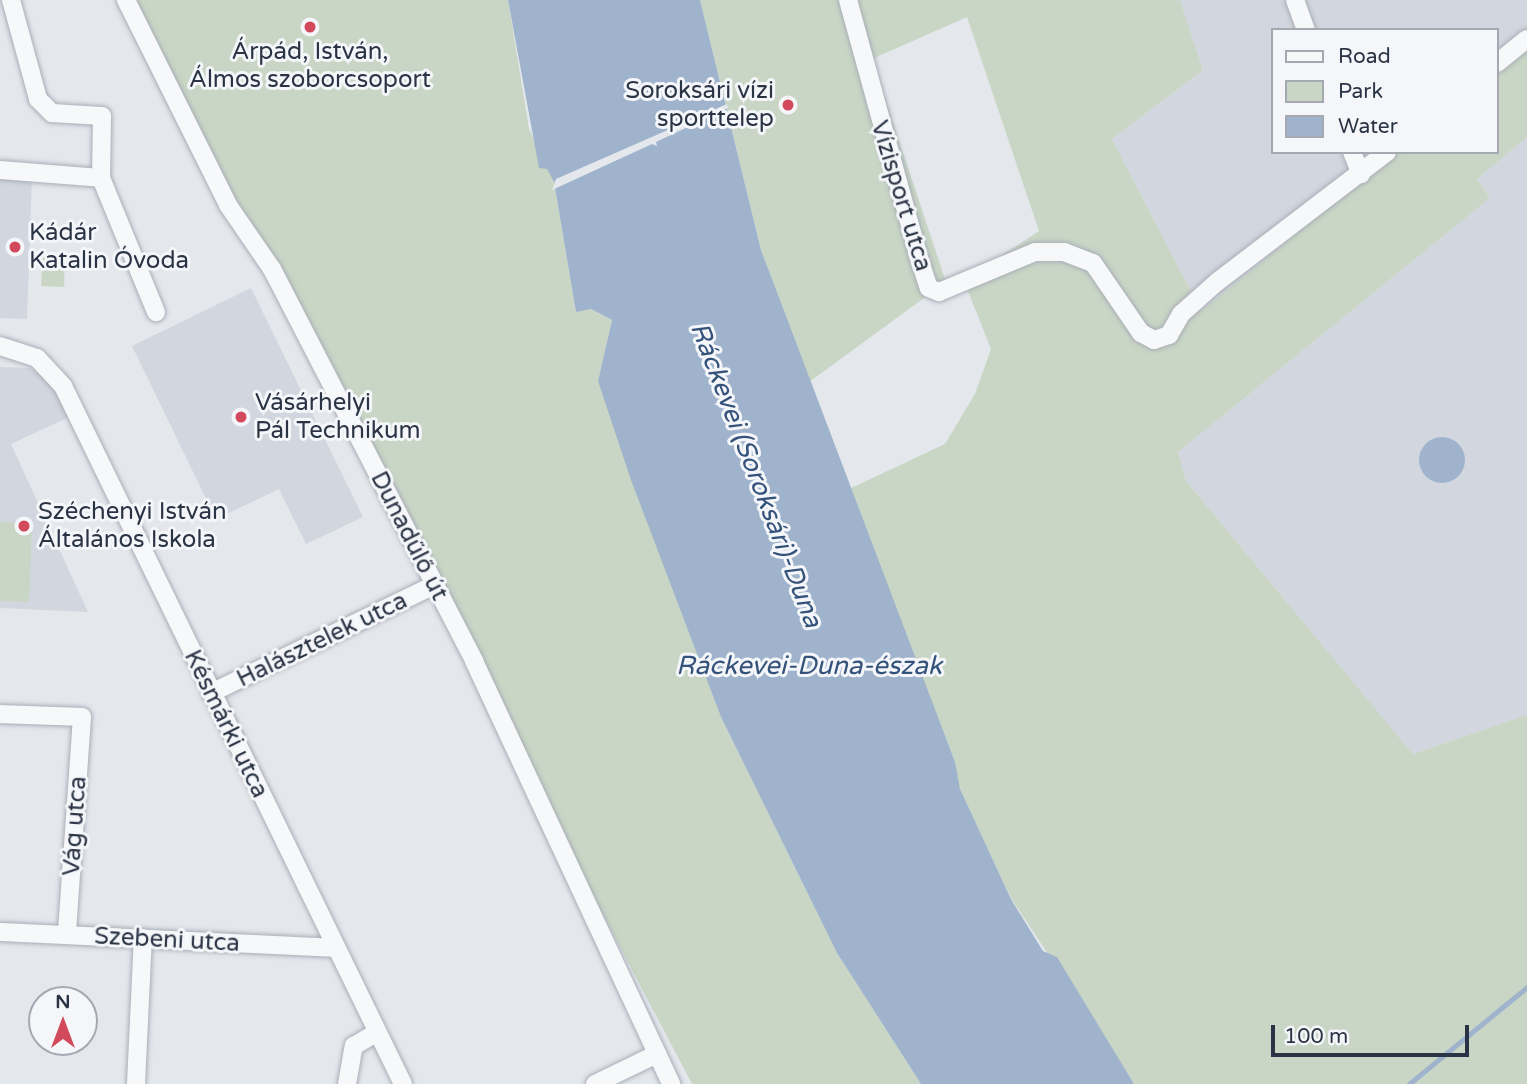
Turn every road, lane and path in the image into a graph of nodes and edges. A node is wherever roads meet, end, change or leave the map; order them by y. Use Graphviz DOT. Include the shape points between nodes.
graph roads {
  1 [pos="11,0"];
  2 [pos="126,0"];
  3 [pos="848,0"];
  4 [pos="1295,0"];
  5 [pos="1305,28"];
  6 [pos="1527,39"];
  7 [pos="1499,61"];
  8 [pos="1353,154"];
  9 [pos="1385,154"];
  10 [pos="0,170"];
  11 [pos="1360,174"];
  12 [pos="101,178"];
  13 [pos="156,312"];
  14 [pos="0,346"];
  15 [pos="432,586"];
  16 [pos="211,693"];
  17 [pos="0,713"];
  18 [pos="0,932"];
  19 [pos="67,934"];
  20 [pos="143,938"];
  21 [pos="334,948"];
  22 [pos="377,1032"];
  23 [pos="657,1054"];
  24 [pos="136,1084"];
  25 [pos="347,1084"];
  26 [pos="403,1084"];
  27 [pos="595,1084"];
  28 [pos="671,1084"];
  1 -- 12 [label="street" via="38,99 52,114 102,116"];
  2 -- 15 [label="street, Dunadűlő út" via="228,205 288,300"];
  3 -- 11 [label="street, Vízisport utca" via="859,54 929,288 948,290 1035,252 1064,252 1093,263 1141,333 1154,340 1170,335 1181,314 1246,257"];
  4 -- 5 [label="street"];
  6 -- 7 [label="street"];
  8 -- 11 [label="street"];
  9 -- 11 [label="street"];
  10 -- 12 [label="street"];
  12 -- 13 [label="street"];
  14 -- 16 [label="street, Késmárki utca" via="27,353 46,365 63,386"];
  15 -- 16 [label="street, Halásztelek utca"];
  15 -- 23 [label="street, Dunadűlő út" via="474,661"];
  16 -- 21 [label="street, Késmárki utca"];
  17 -- 19 [label="street, Vág utca" via="82,717"];
  18 -- 19 [label="street, Szebeni utca"];
  19 -- 20 [label="street, Szebeni utca"];
  20 -- 21 [label="street, Szebeni utca"];
  20 -- 24 [label="street"];
  21 -- 22 [label="street, Késmárki utca"];
  22 -- 25 [label="street" via="354,1046"];
  22 -- 26 [label="street, Késmárki utca"];
  23 -- 27 [label="street"];
  23 -- 28 [label="street, Dunadűlő út"];
}
